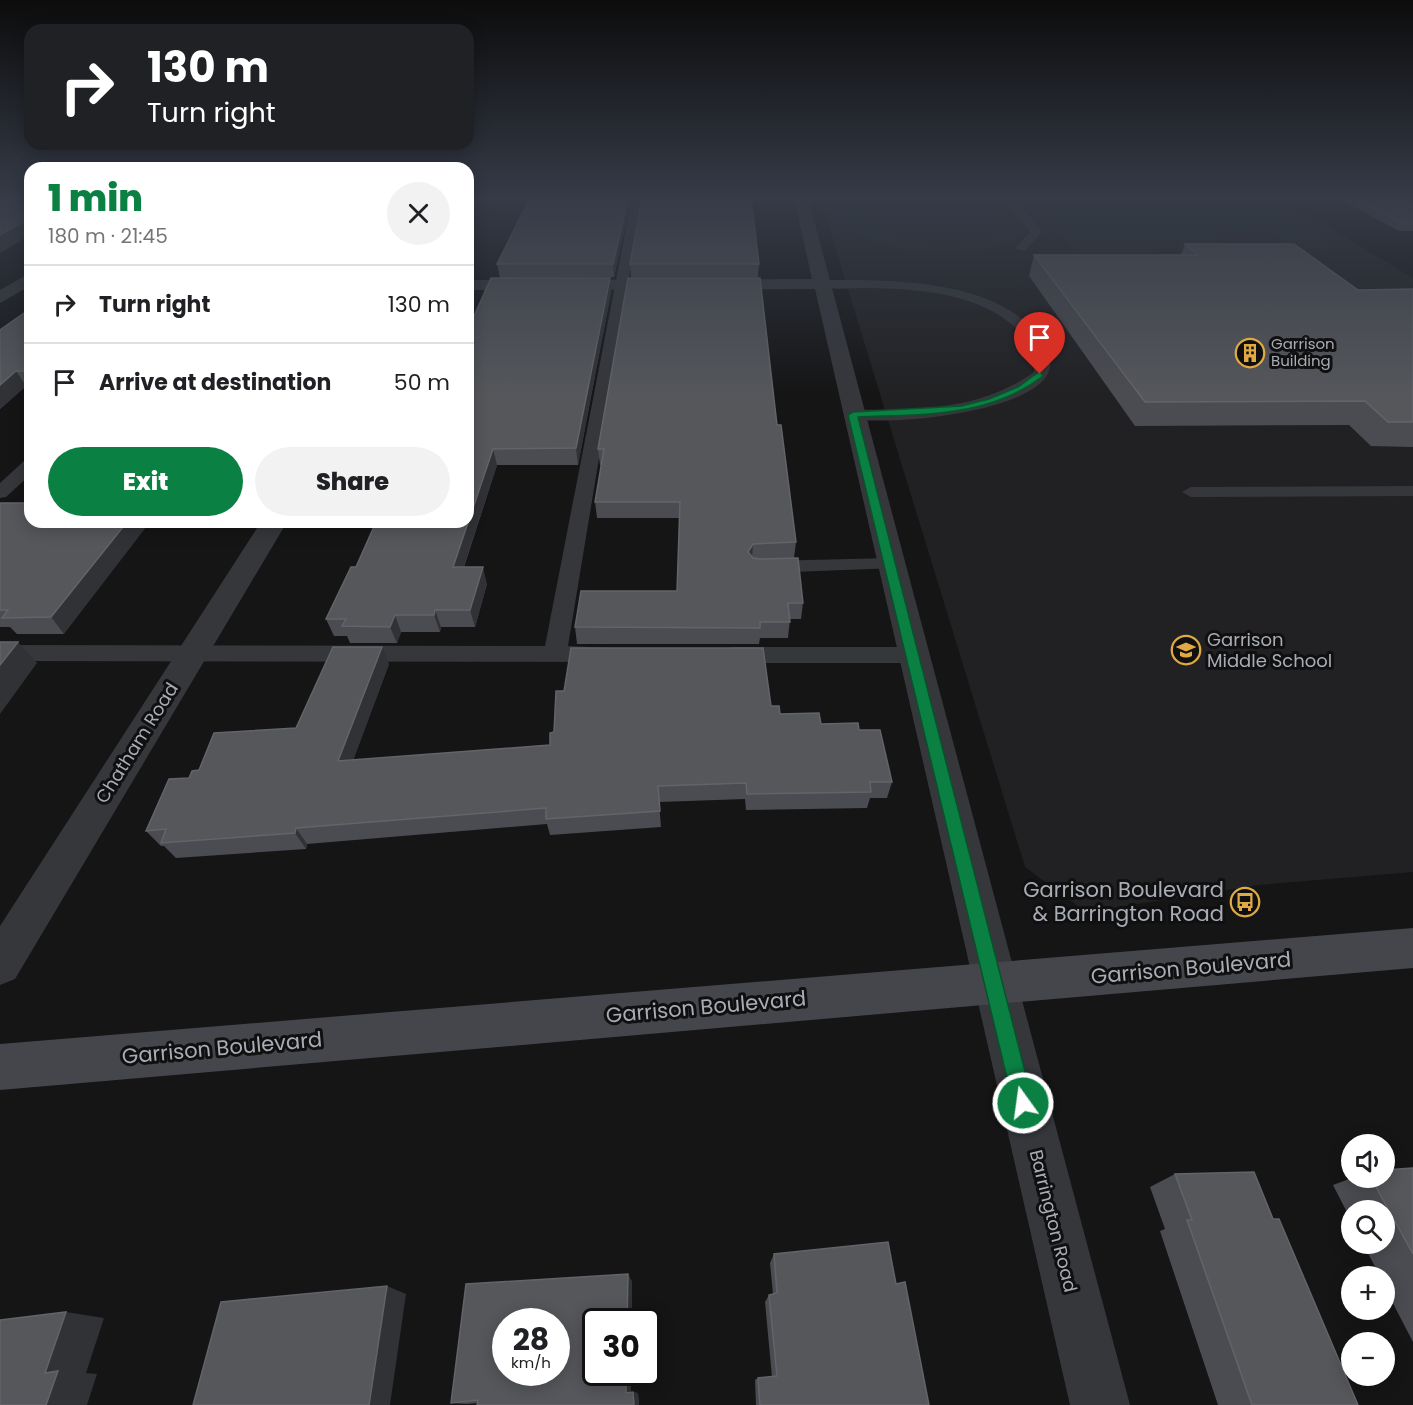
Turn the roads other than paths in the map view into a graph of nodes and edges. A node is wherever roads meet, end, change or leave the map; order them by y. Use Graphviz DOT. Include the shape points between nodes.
graph roads {
  1 [pos="625,264"];
  2 [pos="818,264"];
  3 [pos="24,282"];
  4 [pos="24,284"];
  5 [pos="823,284"];
  6 [pos="0,285"];
  7 [pos="474,285"];
  8 [pos="621,285"];
  9 [pos="0,298"];
  10 [pos="853,415"];
  11 [pos="24,471"];
  12 [pos="1413,491"];
  13 [pos="1191,492"];
  14 [pos="0,493"];
  15 [pos="270,528"];
  16 [pos="890,564"];
  17 [pos="759,567"];
  18 [pos="0,653"];
  19 [pos="192,654"];
  20 [pos="555,654"];
  21 [pos="625,654"];
  22 [pos="707,654"];
  23 [pos="912,655"];
  24 [pos="1413,948"];
  25 [pos="0,964"];
  26 [pos="994,985"];
  27 [pos="0,1067"];
  28 [pos="1100,1405"];
  1 -- 8 [label="lane"];
  2 -- 5 [label="street, Barrington Road"];
  3 -- 6 [label="street"];
  4 -- 9 [label="street"];
  5 -- 8 [label="street"];
  5 -- 10 [label="street, Barrington Road"];
  5 -- 10 [label="lane" via="910,286 974,299 1022,325 1043,357 1040,374 1021,389 992,401 961,409"];
  7 -- 8 [label="street"];
  8 -- 20 [label="lane"];
  10 -- 16 [label="street, Barrington Road"];
  11 -- 14 [label="lane"];
  12 -- 13 [label="lane"];
  15 -- 19 [label="street, Chatham Road"];
  16 -- 17 [label="lane"];
  16 -- 23 [label="street, Barrington Road"];
  18 -- 19 [label="lane"];
  19 -- 20 [label="lane"];
  19 -- 25 [label="street, Chatham Road"];
  20 -- 21 [label="lane"];
  22 -- 23 [label="lane"];
  23 -- 26 [label="street, Barrington Road"];
  24 -- 26 [label="main road, Garrison Boulevard"];
  26 -- 27 [label="main road, Garrison Boulevard"];
  26 -- 28 [label="street, Barrington Road"];
}
